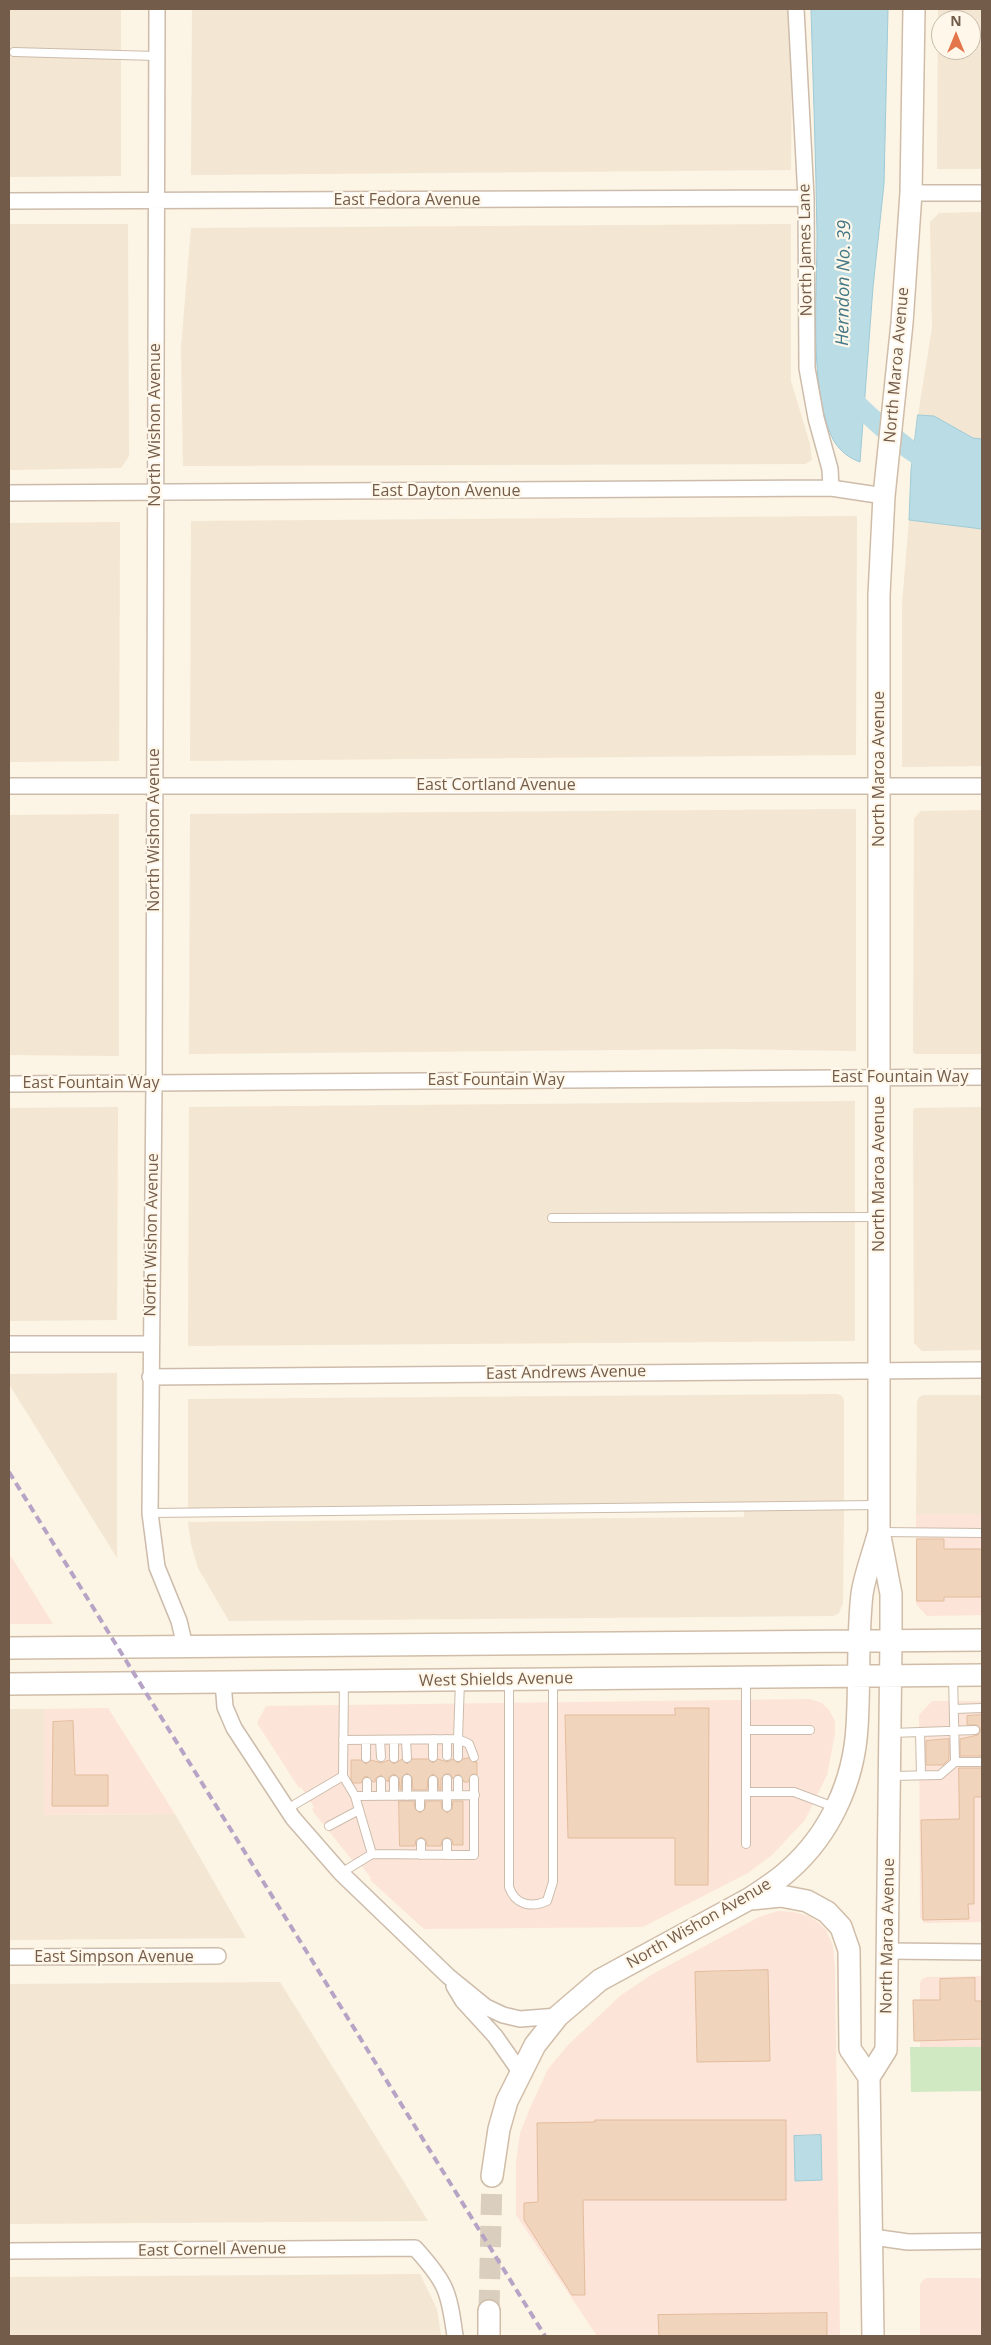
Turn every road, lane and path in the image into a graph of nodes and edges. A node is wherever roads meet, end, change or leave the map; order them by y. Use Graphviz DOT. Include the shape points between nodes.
graph roads {
  1 [pos="157,9"];
  2 [pos="796,9"];
  3 [pos="914,9"];
  4 [pos="14,52"];
  5 [pos="156,56"];
  6 [pos="982,192"];
  7 [pos="911,193"];
  8 [pos="806,198"];
  9 [pos="9,201"];
  10 [pos="157,201"];
  11 [pos="831,488"];
  12 [pos="9,493"];
  13 [pos="154,493"];
  14 [pos="884,496"];
  15 [pos="878,785"];
  16 [pos="9,786"];
  17 [pos="155,786"];
  18 [pos="982,786"];
  19 [pos="982,1076"];
  20 [pos="879,1077"];
  21 [pos="154,1083"];
  22 [pos="9,1084"];
  23 [pos="880,1217"];
  24 [pos="552,1218"];
  25 [pos="9,1344"];
  26 [pos="151,1344"];
  27 [pos="982,1370"];
  28 [pos="880,1371"];
  29 [pos="150,1377"];
  30 [pos="879,1505"];
  31 [pos="150,1513"];
  32 [pos="879,1532"];
  33 [pos="982,1533"];
  34 [pos="859,1640"];
  35 [pos="892,1640"];
  36 [pos="982,1640"];
  37 [pos="185,1646"];
  38 [pos="9,1648"];
  39 [pos="982,1675"];
  40 [pos="891,1676"];
  41 [pos="953,1676"];
  42 [pos="858,1677"];
  43 [pos="746,1678"];
  44 [pos="509,1679"];
  45 [pos="553,1679"];
  46 [pos="460,1680"];
  47 [pos="344,1681"];
  48 [pos="223,1682"];
  49 [pos="9,1684"];
  50 [pos="982,1708"];
  51 [pos="954,1709"];
  52 [pos="746,1730"];
  53 [pos="810,1730"];
  54 [pos="976,1730"];
  55 [pos="954,1731"];
  56 [pos="920,1732"];
  57 [pos="890,1733"];
  58 [pos="433,1739"];
  59 [pos="447,1739"];
  60 [pos="458,1739"];
  61 [pos="343,1740"];
  62 [pos="366,1740"];
  63 [pos="380,1740"];
  64 [pos="394,1740"];
  65 [pos="406,1740"];
  66 [pos="447,1756"];
  67 [pos="381,1757"];
  68 [pos="433,1757"];
  69 [pos="458,1757"];
  70 [pos="474,1757"];
  71 [pos="366,1758"];
  72 [pos="394,1758"];
  73 [pos="407,1758"];
  74 [pos="955,1762"];
  75 [pos="982,1762"];
  76 [pos="921,1775"];
  77 [pos="343,1776"];
  78 [pos="890,1776"];
  79 [pos="407,1779"];
  80 [pos="447,1779"];
  81 [pos="474,1779"];
  82 [pos="394,1780"];
  83 [pos="433,1780"];
  84 [pos="458,1780"];
  85 [pos="381,1781"];
  86 [pos="367,1782"];
  87 [pos="746,1792"];
  88 [pos="458,1795"];
  89 [pos="475,1795"];
  90 [pos="355,1796"];
  91 [pos="367,1796"];
  92 [pos="381,1796"];
  93 [pos="394,1796"];
  94 [pos="407,1796"];
  95 [pos="420,1796"];
  96 [pos="433,1796"];
  97 [pos="447,1796"];
  98 [pos="420,1807"];
  99 [pos="447,1807"];
  100 [pos="836,1808"];
  101 [pos="287,1809"];
  102 [pos="359,1810"];
  103 [pos="329,1826"];
  104 [pos="421,1843"];
  105 [pos="447,1844"];
  106 [pos="746,1844"];
  107 [pos="372,1854"];
  108 [pos="421,1855"];
  109 [pos="447,1855"];
  110 [pos="341,1873"];
  111 [pos="749,1899"];
  112 [pos="888,1952"];
  113 [pos="982,1952"];
  114 [pos="218,1956"];
  115 [pos="9,1957"];
  116 [pos="448,1976"];
  117 [pos="558,2016"];
  118 [pos="521,2073"];
  119 [pos="869,2076"];
  120 [pos="492,2176"];
  121 [pos="873,2237"];
  122 [pos="982,2241"];
  123 [pos="9,2251"];
  124 [pos="489,2311"];
  125 [pos="455,2336"];
  126 [pos="489,2336"];
  127 [pos="873,2336"];
  1 -- 5 [label="street, North Wishon Avenue"];
  2 -- 8 [label="street, North James Lane"];
  3 -- 7 [label="main road, North Maroa Avenue"];
  4 -- 5 [label="lane"];
  5 -- 10 [label="street, North Wishon Avenue"];
  6 -- 7 [label="street"];
  7 -- 14 [label="main road, North Maroa Avenue"];
  8 -- 10 [label="street, East Fedora Avenue"];
  8 -- 11 [label="street, North James Lane" via="807,368 830,469"];
  9 -- 10 [label="street, East Fedora Avenue"];
  10 -- 13 [label="street, North Wishon Avenue"];
  11 -- 13 [label="street, East Dayton Avenue"];
  11 -- 14 [label="street, East Dayton Avenue"];
  12 -- 13 [label="street, East Dayton Avenue"];
  13 -- 17 [label="street, North Wishon Avenue"];
  14 -- 15 [label="main road, North Maroa Avenue" via="879,595"];
  15 -- 17 [label="street, East Cortland Avenue"];
  15 -- 18 [label="street, East Cortland Avenue"];
  15 -- 20 [label="main road, North Maroa Avenue"];
  16 -- 17 [label="street, East Cortland Avenue"];
  17 -- 21 [label="street, North Wishon Avenue"];
  19 -- 20 [label="street, East Fountain Way"];
  20 -- 21 [label="street, East Fountain Way"];
  20 -- 23 [label="main road, North Maroa Avenue"];
  21 -- 22 [label="street, East Fountain Way"];
  21 -- 26 [label="street, North Wishon Avenue"];
  23 -- 24 [label="lane"];
  23 -- 28 [label="main road, North Maroa Avenue"];
  25 -- 26 [label="street"];
  26 -- 29 [label="street, North Wishon Avenue"];
  27 -- 28 [label="street, East Andrews Avenue"];
  28 -- 29 [label="street, East Andrews Avenue"];
  28 -- 30 [label="main road, North Maroa Avenue"];
  29 -- 31 [label="street, North Wishon Avenue"];
  30 -- 31 [label="lane"];
  30 -- 32 [label="main road, North Maroa Avenue"];
  31 -- 37 [label="street, North Wishon Avenue" via="157,1567 179,1621"];
  32 -- 33 [label="lane"];
  32 -- 34 [label="main road, North Maroa Avenue" via="862,1593"];
  32 -- 35 [label="main road, North Maroa Avenue" via="891,1594"];
  34 -- 35 [label="main road"];
  34 -- 37 [label="main road"];
  34 -- 42 [label="main road, North Maroa Avenue"];
  35 -- 36 [label="main road"];
  35 -- 40 [label="main road, North Maroa Avenue"];
  37 -- 38 [label="main road"];
  39 -- 41 [label="main road, West Shields Avenue"];
  40 -- 41 [label="main road, West Shields Avenue"];
  40 -- 42 [label="main road, West Shields Avenue"];
  40 -- 57 [label="main road, North Maroa Avenue"];
  41 -- 51 [label="lane"];
  42 -- 43 [label="main road, West Shields Avenue"];
  42 -- 100 [label="main road, North Wishon Avenue" via="855,1748"];
  43 -- 45 [label="main road, West Shields Avenue"];
  43 -- 52 [label="lane"];
  44 -- 45 [label="main road, West Shields Avenue"];
  44 -- 45 [label="lane" via="509,1887 511,1895 528,1905 547,1901 553,1882"];
  44 -- 46 [label="main road, West Shields Avenue"];
  46 -- 47 [label="main road, West Shields Avenue"];
  46 -- 60 [label="lane"];
  47 -- 48 [label="main road, West Shields Avenue"];
  47 -- 61 [label="lane"];
  48 -- 49 [label="main road, West Shields Avenue"];
  48 -- 101 [label="street" via="225,1708 234,1728"];
  50 -- 51 [label="lane"];
  51 -- 55 [label="lane"];
  52 -- 53 [label="lane"];
  52 -- 87 [label="lane"];
  54 -- 55 [label="lane"];
  55 -- 56 [label="lane"];
  55 -- 74 [label="lane"];
  56 -- 57 [label="lane"];
  56 -- 76 [label="lane"];
  57 -- 78 [label="main road, North Maroa Avenue"];
  58 -- 59 [label="lane"];
  58 -- 65 [label="lane"];
  58 -- 68 [label="lane"];
  59 -- 60 [label="lane"];
  59 -- 66 [label="lane"];
  60 -- 69 [label="lane"];
  60 -- 70 [label="lane" via="469,1744"];
  61 -- 62 [label="lane"];
  61 -- 77 [label="lane"];
  62 -- 63 [label="lane"];
  62 -- 71 [label="lane"];
  63 -- 64 [label="lane"];
  63 -- 67 [label="lane"];
  64 -- 65 [label="lane"];
  64 -- 72 [label="lane"];
  65 -- 73 [label="lane"];
  74 -- 75 [label="lane"];
  74 -- 76 [label="lane" via="940,1775"];
  76 -- 78 [label="lane"];
  77 -- 90 [label="lane"];
  77 -- 101 [label="lane"];
  78 -- 112 [label="main road, North Maroa Avenue"];
  79 -- 94 [label="lane"];
  80 -- 97 [label="lane"];
  81 -- 89 [label="lane"];
  82 -- 93 [label="lane"];
  83 -- 96 [label="lane"];
  84 -- 88 [label="lane"];
  85 -- 92 [label="lane"];
  86 -- 91 [label="lane"];
  87 -- 100 [label="lane" via="794,1792"];
  87 -- 106 [label="lane"];
  88 -- 89 [label="lane"];
  88 -- 97 [label="lane"];
  89 -- 109 [label="lane" via="474,1855"];
  90 -- 91 [label="lane"];
  90 -- 102 [label="lane"];
  91 -- 92 [label="lane"];
  92 -- 93 [label="lane"];
  93 -- 94 [label="lane"];
  94 -- 95 [label="lane"];
  95 -- 96 [label="lane"];
  95 -- 98 [label="lane"];
  96 -- 97 [label="lane"];
  97 -- 99 [label="lane"];
  100 -- 111 [label="main road, North Wishon Avenue" via="806,1853 789,1871"];
  101 -- 110 [label="street"];
  102 -- 103 [label="lane"];
  102 -- 107 [label="lane"];
  104 -- 108 [label="lane"];
  105 -- 109 [label="lane"];
  107 -- 108 [label="lane"];
  107 -- 110 [label="lane"];
  108 -- 109 [label="lane"];
  110 -- 116 [label="street"];
  111 -- 117 [label="main road, North Wishon Avenue" via="600,1980"];
  111 -- 119 [label="main road" via="781,1896 807,1900 827,1912 841,1927 849,1950 850,2049"];
  112 -- 113 [label="street"];
  112 -- 119 [label="main road, North Maroa Avenue" via="886,2050"];
  114 -- 115 [label="street, East Simpson Avenue"];
  116 -- 117 [label="street" via="486,2007 502,2015 520,2020"];
  116 -- 118 [label="street" via="463,2001 495,2036"];
  117 -- 118 [label="main road, North Wishon Avenue" via="535,2045"];
  118 -- 120 [label="main road, North Wishon Avenue" via="507,2101 499,2129"];
  119 -- 121 [label="main road"];
  121 -- 122 [label="street" via="908,2242"];
  121 -- 127 [label="main road"];
  123 -- 125 [label="street, East Cornell Avenue" via="415,2248 437,2272 450,2298"];
  124 -- 126 [label="main road"];
}
